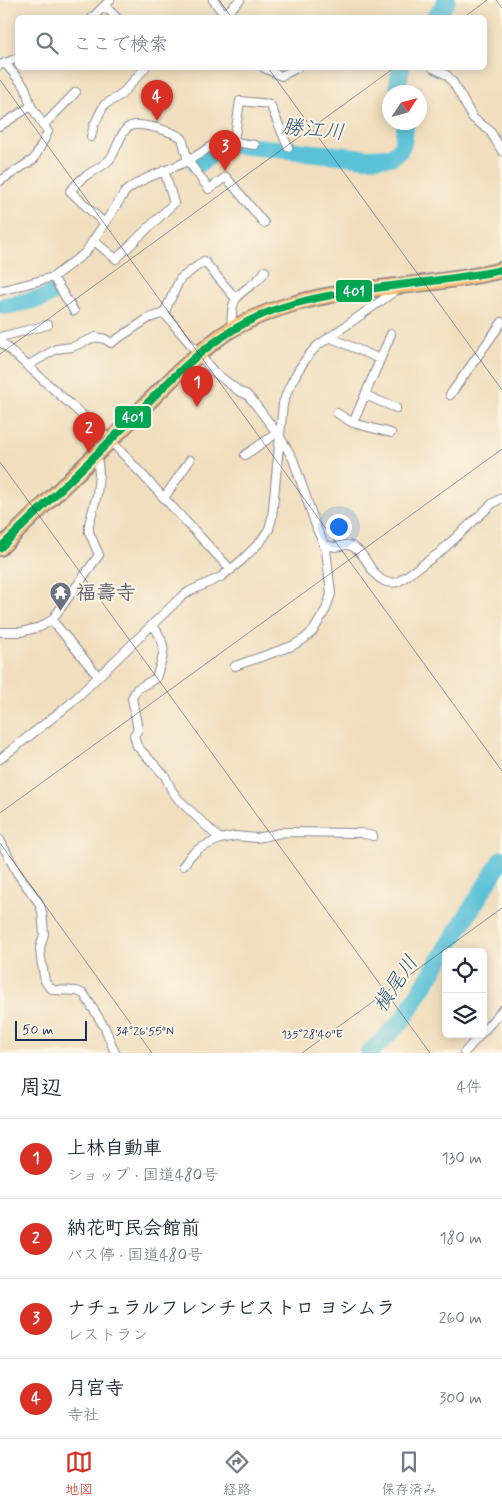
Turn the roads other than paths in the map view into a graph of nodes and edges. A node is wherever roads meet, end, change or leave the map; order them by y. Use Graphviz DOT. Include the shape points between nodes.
graph roads {
  1 [pos="212,0"];
  2 [pos="240,0"];
  3 [pos="108,3"];
  4 [pos="95,15"];
  5 [pos="114,15"];
  6 [pos="225,15"];
  7 [pos="227,15"];
  8 [pos="15,59"];
  9 [pos="3,64"];
  10 [pos="143,70"];
  11 [pos="268,70"];
  12 [pos="293,70"];
  13 [pos="437,70"];
  14 [pos="76,92"];
  15 [pos="30,106"];
  16 [pos="0,126"];
  17 [pos="44,126"];
  18 [pos="91,137"];
  19 [pos="234,142"];
  20 [pos="255,145"];
  21 [pos="288,147"];
  22 [pos="502,151"];
  23 [pos="188,161"];
  24 [pos="164,170"];
  25 [pos="0,181"];
  26 [pos="104,223"];
  27 [pos="264,223"];
  28 [pos="94,240"];
  29 [pos="502,270"];
  30 [pos="265,271"];
  31 [pos="53,277"];
  32 [pos="401,286"];
  33 [pos="0,291"];
  34 [pos="236,300"];
  35 [pos="74,311"];
  36 [pos="164,313"];
  37 [pos="502,322"];
  38 [pos="48,325"];
  39 [pos="231,330"];
  40 [pos="391,334"];
  41 [pos="0,337"];
  42 [pos="329,337"];
  43 [pos="0,341"];
  44 [pos="198,356"];
  45 [pos="380,359"];
  46 [pos="27,366"];
  47 [pos="450,395"];
  48 [pos="365,396"];
  49 [pos="396,408"];
  50 [pos="336,414"];
  51 [pos="353,423"];
  52 [pos="391,433"];
  53 [pos="278,435"];
  54 [pos="110,440"];
  55 [pos="96,453"];
  56 [pos="246,455"];
  57 [pos="190,460"];
  58 [pos="164,498"];
  59 [pos="502,498"];
  60 [pos="323,544"];
  61 [pos="0,548"];
  62 [pos="231,570"];
  63 [pos="52,620"];
  64 [pos="153,625"];
  65 [pos="0,632"];
  66 [pos="235,666"];
  67 [pos="98,676"];
  68 [pos="0,759"];
  69 [pos="373,836"];
  70 [pos="220,839"];
  71 [pos="0,840"];
  72 [pos="183,866"];
  73 [pos="502,1010"];
  74 [pos="487,1027"];
  75 [pos="478,1038"];
  76 [pos="115,1053"];
  77 [pos="464,1053"];
  1 -- 6 [label="street"];
  2 -- 7 [label="street"];
  3 -- 4 [label="street"];
  3 -- 5 [label="street"];
  8 -- 9 [label="street"];
  9 -- 15 [label="street" via="25,87"];
  10 -- 18 [label="street" via="120,95 104,105"];
  11 -- 12 [label="street" via="281,76"];
  13 -- 22 [label="street" via="454,84 470,113 490,131"];
  14 -- 17 [label="street"];
  15 -- 16 [label="street"];
  15 -- 17 [label="street"];
  17 -- 25 [label="street" via="48,132 34,159"];
  19 -- 20 [label="street"];
  19 -- 21 [label="street" via="240,101 270,104"];
  19 -- 23 [label="street" via="220,140"];
  23 -- 24 [label="street"];
  23 -- 26 [label="street" via="182,138 176,134 140,124 127,128 110,159 83,177 70,191"];
  23 -- 27 [label="street" via="209,189 226,177"];
  24 -- 26 [label="street" via="129,188"];
  24 -- 28 [label="street" via="174,203 116,259"];
  26 -- 28 [label="street"];
  28 -- 31 [label="street" via="85,253"];
  29 -- 32 [label="highway" via="456,280"];
  30 -- 34 [label="street" via="261,279"];
  31 -- 33 [label="street"];
  31 -- 35 [label="street"];
  32 -- 39 [label="highway" via="324,295 276,310"];
  32 -- 42 [label="street"];
  34 -- 36 [label="street" via="204,261 180,279"];
  34 -- 39 [label="street"];
  36 -- 44 [label="street"];
  36 -- 46 [label="street" via="149,318 111,343 96,337 72,347 56,349"];
  37 -- 47 [label="street"];
  38 -- 41 [label="street"];
  39 -- 44 [label="highway"];
  40 -- 45 [label="street"];
  42 -- 45 [label="street"];
  42 -- 53 [label="street" via="308,355 286,395"];
  43 -- 46 [label="street"];
  44 -- 53 [label="street" via="214,372 246,394"];
  44 -- 54 [label="highway"];
  45 -- 48 [label="street"];
  46 -- 54 [label="street"];
  48 -- 49 [label="street"];
  48 -- 51 [label="street"];
  50 -- 51 [label="street"];
  51 -- 52 [label="street"];
  53 -- 56 [label="street"];
  53 -- 60 [label="street" via="292,459"];
  53 -- 62 [label="street" via="272,518 268,530"];
  54 -- 55 [label="highway"];
  54 -- 58 [label="street"];
  55 -- 61 [label="highway"];
  55 -- 63 [label="street" via="99,474 89,532 99,555"];
  57 -- 58 [label="street"];
  58 -- 62 [label="street"];
  59 -- 60 [label="street" via="492,503 439,553 391,584 383,581 351,546"];
  60 -- 66 [label="street" via="331,594 313,631 292,646"];
  62 -- 64 [label="street" via="181,597"];
  63 -- 65 [label="street" via="22,632"];
  63 -- 67 [label="street"];
  64 -- 67 [label="street"];
  64 -- 70 [label="street" via="163,640 164,653 156,678 136,689 132,698 138,730 134,735 137,746 165,776 179,800"];
  67 -- 68 [label="street" via="70,704"];
  69 -- 70 [label="street" via="285,832 257,838 235,836"];
  70 -- 72 [label="street" via="200,848"];
  71 -- 76 [label="street" via="42,912 41,959 49,987 84,994 105,1028"];
  73 -- 74 [label="street"];
  75 -- 77 [label="street"];
}
